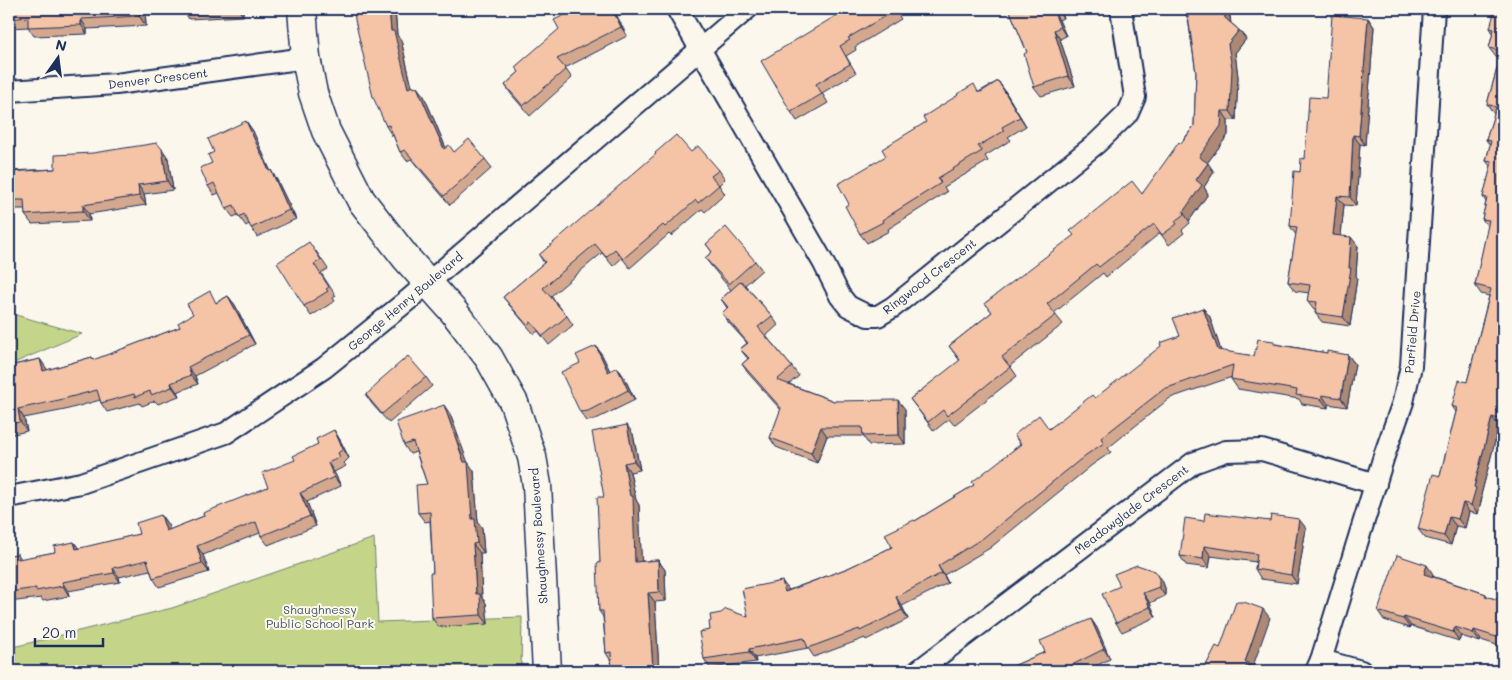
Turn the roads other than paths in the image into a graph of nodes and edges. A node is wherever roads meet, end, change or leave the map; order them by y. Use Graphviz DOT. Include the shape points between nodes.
graph roads {
  1 [pos="302,9"];
  2 [pos="676,9"];
  3 [pos="747,9"];
  4 [pos="1121,9"];
  5 [pos="1434,9"];
  6 [pos="700,49"];
  7 [pos="306,58"];
  8 [pos="9,91"];
  9 [pos="427,283"];
  10 [pos="1376,484"];
  11 [pos="9,497"];
  12 [pos="1318,666"];
  13 [pos="547,671"];
  14 [pos="918,671"];
  15 [pos="1361,671"];
  1 -- 7 [label="street, Shaughnessy Boulevard"];
  2 -- 6 [label="street, Ringwood Crescent"];
  3 -- 6 [label="street, George Henry Boulevard"];
  4 -- 6 [label="street, Ringwood Crescent" via="1134,97 1128,113 1097,143 893,308 878,316 860,313 840,296"];
  5 -- 10 [label="street, Parfield Drive" via="1411,366 1403,402"];
  6 -- 9 [label="street, George Henry Boulevard"];
  7 -- 8 [label="street, Denver Crescent" via="116,84"];
  7 -- 9 [label="street, Shaughnessy Boulevard" via="326,131 361,200"];
  9 -- 11 [label="street, George Henry Boulevard" via="324,368 226,433 81,483"];
  9 -- 13 [label="street, Shaughnessy Boulevard" via="489,358 514,403 524,430 537,486"];
  10 -- 12 [label="street, Parfield Drive"];
  10 -- 14 [label="street, Meadowglade Crescent" via="1262,450 1226,451 1193,463"];
  12 -- 15 [label="street"];
}
